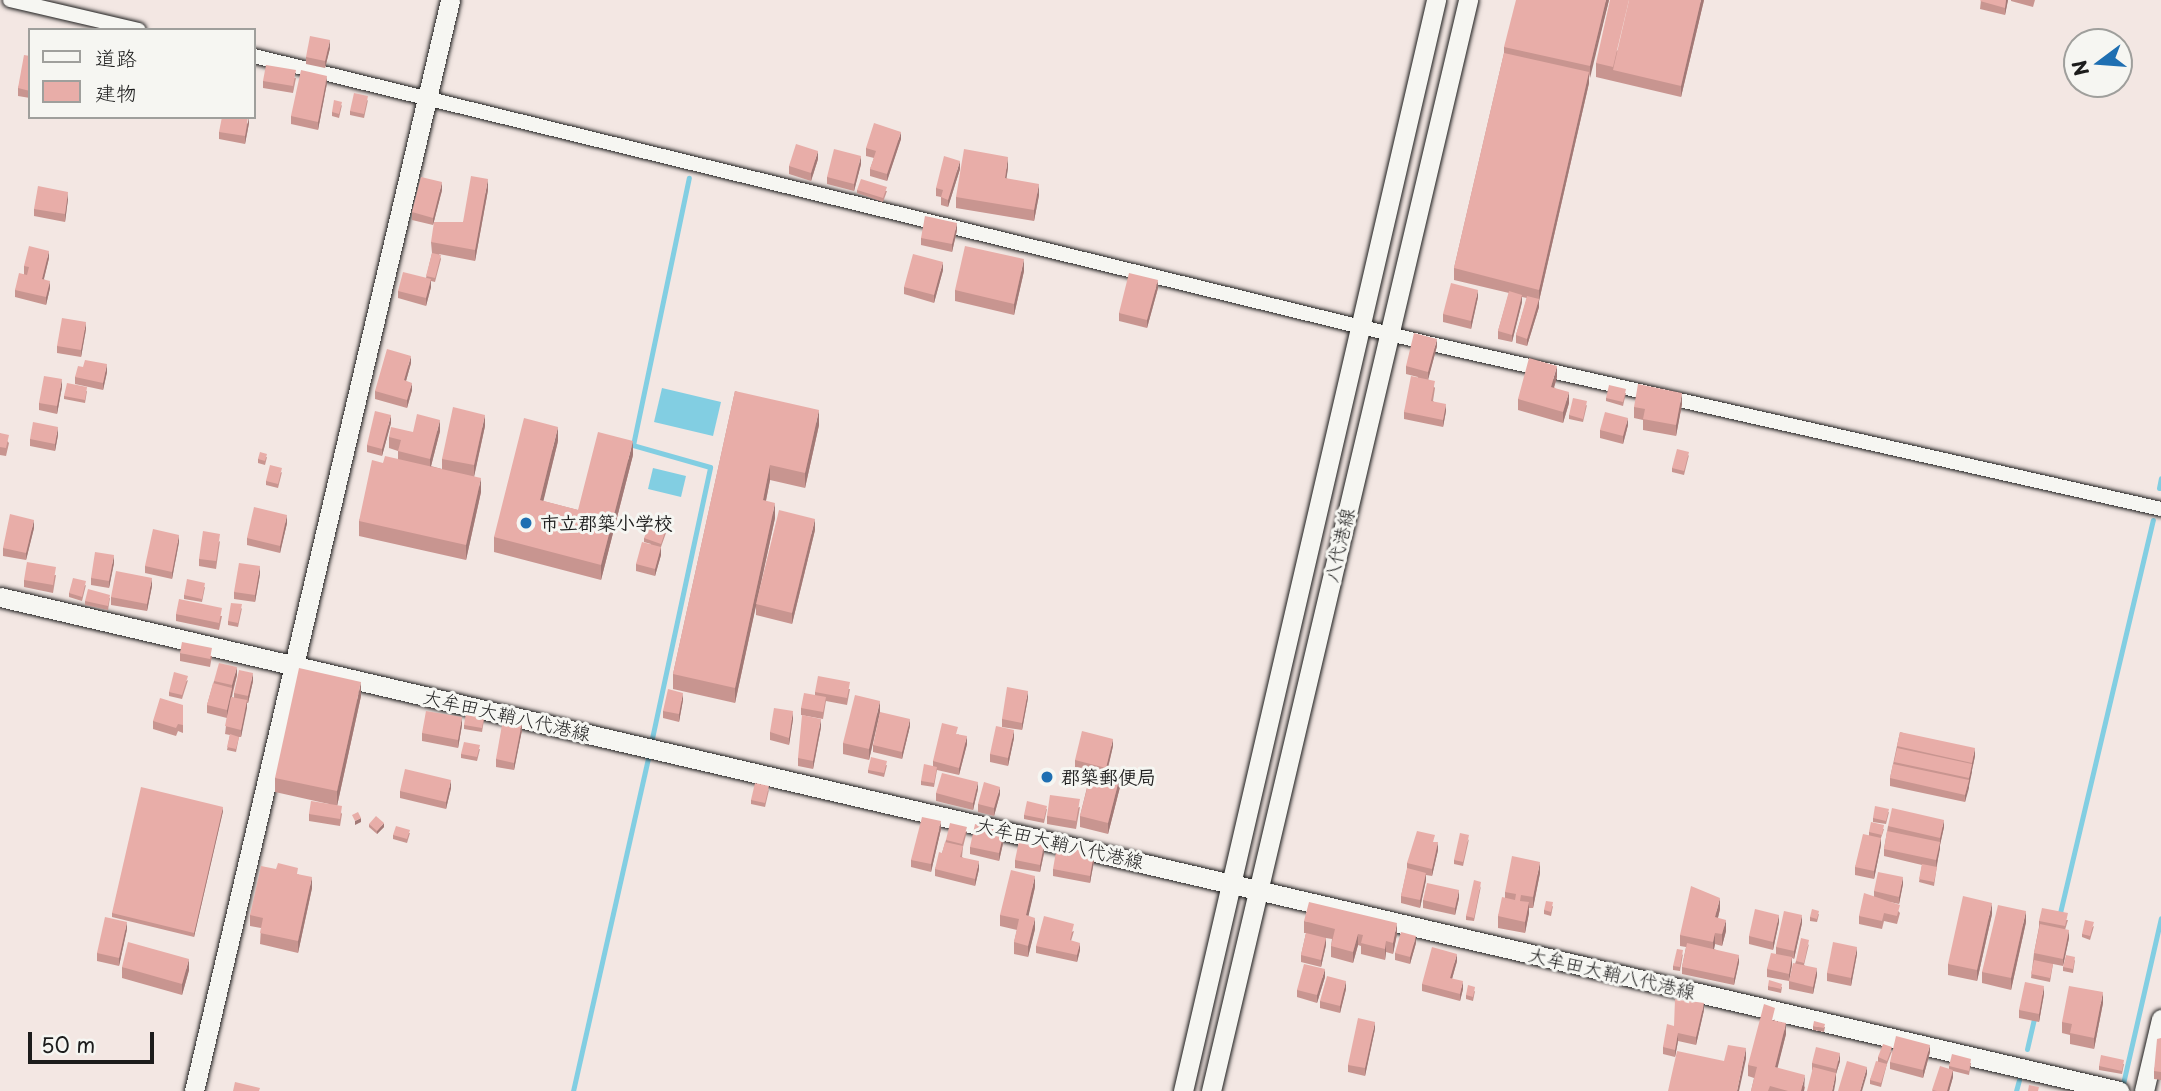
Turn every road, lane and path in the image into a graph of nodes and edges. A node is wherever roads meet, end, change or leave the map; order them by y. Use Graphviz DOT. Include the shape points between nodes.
graph roads {
  1 [pos="10,0"];
  2 [pos="450,0"];
  3 [pos="1436,0"];
  4 [pos="1468,0"];
  5 [pos="130,28"];
  6 [pos="256,56"];
  7 [pos="427,97"];
  8 [pos="1360,326"];
  9 [pos="1389,332"];
  10 [pos="2161,509"];
  11 [pos="0,597"];
  12 [pos="294,666"];
  13 [pos="1232,882"];
  14 [pos="1258,890"];
  15 [pos="2161,1019"];
  16 [pos="2115,1090"];
  17 [pos="194,1091"];
  18 [pos="1183,1091"];
  19 [pos="1211,1091"];
  20 [pos="2144,1091"];
  1 -- 5 [label="street"];
  2 -- 7 [label="main road"];
  3 -- 8 [label="main road, 八代港線"];
  4 -- 9 [label="main road, 八代港線"];
  6 -- 7 [label="street"];
  7 -- 8 [label="street"];
  7 -- 12 [label="main road"];
  8 -- 9 [label="street"];
  8 -- 13 [label="main road, 八代港線"];
  9 -- 10 [label="street"];
  9 -- 14 [label="main road, 八代港線"];
  11 -- 12 [label="main road, 大牟田大鞘八代港線"];
  12 -- 13 [label="main road, 大牟田大鞘八代港線"];
  12 -- 17 [label="main road"];
  13 -- 14 [label="main road, 大牟田大鞘八代港線"];
  13 -- 18 [label="main road, 八代港線"];
  14 -- 16 [label="main road, 大牟田大鞘八代港線"];
  14 -- 19 [label="main road, 八代港線"];
  15 -- 20 [label="main road"];
}
